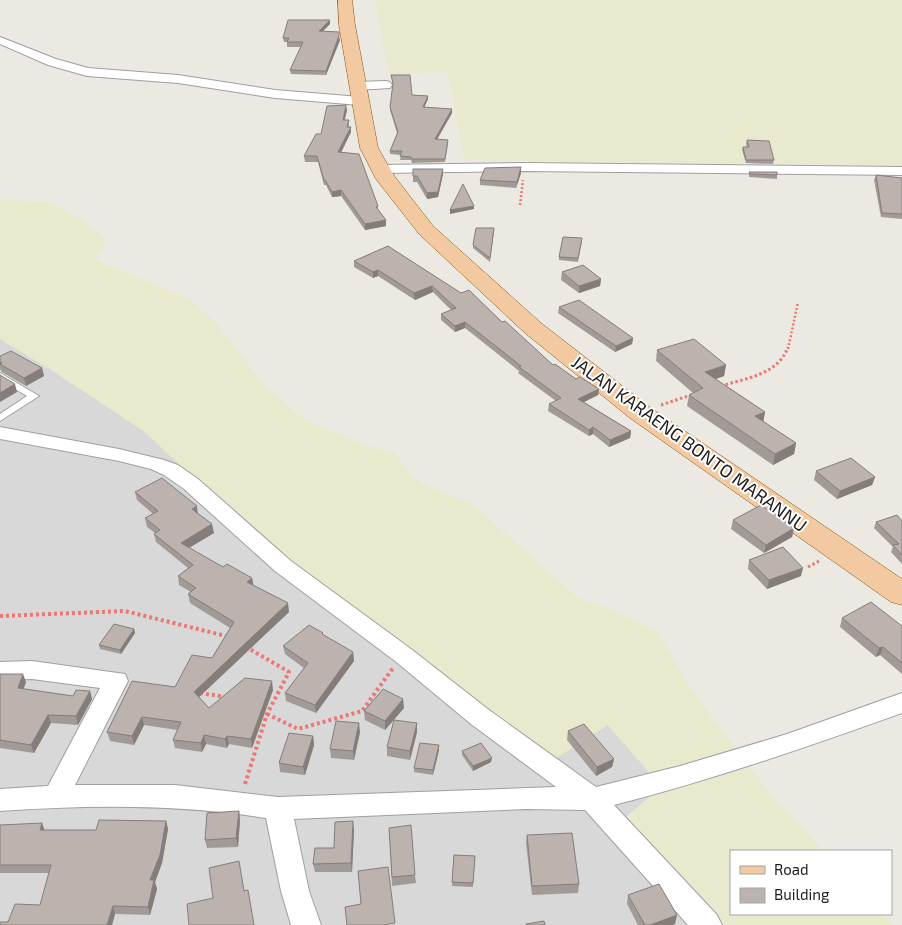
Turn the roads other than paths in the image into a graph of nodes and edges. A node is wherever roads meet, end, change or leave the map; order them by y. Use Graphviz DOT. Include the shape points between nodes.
graph roads {
  1 [pos="344,0"];
  2 [pos="0,40"];
  3 [pos="386,86"];
  4 [pos="359,93"];
  5 [pos="378,169"];
  6 [pos="902,171"];
  7 [pos="0,376"];
  8 [pos="0,406"];
  9 [pos="10,412"];
  10 [pos="0,418"];
  11 [pos="0,434"];
  12 [pos="902,594"];
  13 [pos="0,671"];
  14 [pos="902,703"];
  15 [pos="56,796"];
  16 [pos="592,799"];
  17 [pos="0,800"];
  18 [pos="278,808"];
  19 [pos="306,925"];
  20 [pos="707,925"];
  1 -- 4 [label="main road, JALAN KARAENG BONTO MARANNU"];
  2 -- 4 [label="street" via="87,72 178,79 275,94"];
  3 -- 4 [label="street"];
  4 -- 5 [label="main road, JALAN KARAENG BONTO MARANNU" via="369,148"];
  5 -- 6 [label="street" via="525,167"];
  5 -- 12 [label="main road, JALAN KARAENG BONTO MARANNU" via="416,219 538,332 639,412"];
  7 -- 9 [label="lane" via="34,396"];
  8 -- 9 [label="lane"];
  9 -- 10 [label="lane"];
  11 -- 16 [label="street" via="119,455 171,470 283,566 403,655 480,718"];
  13 -- 15 [label="street" via="32,670 116,681"];
  14 -- 16 [label="street" via="790,743 680,777"];
  15 -- 17 [label="street"];
  15 -- 18 [label="street" via="240,801"];
  16 -- 18 [label="street" via="526,798"];
  16 -- 20 [label="street"];
  18 -- 19 [label="street" via="295,891"];
}
